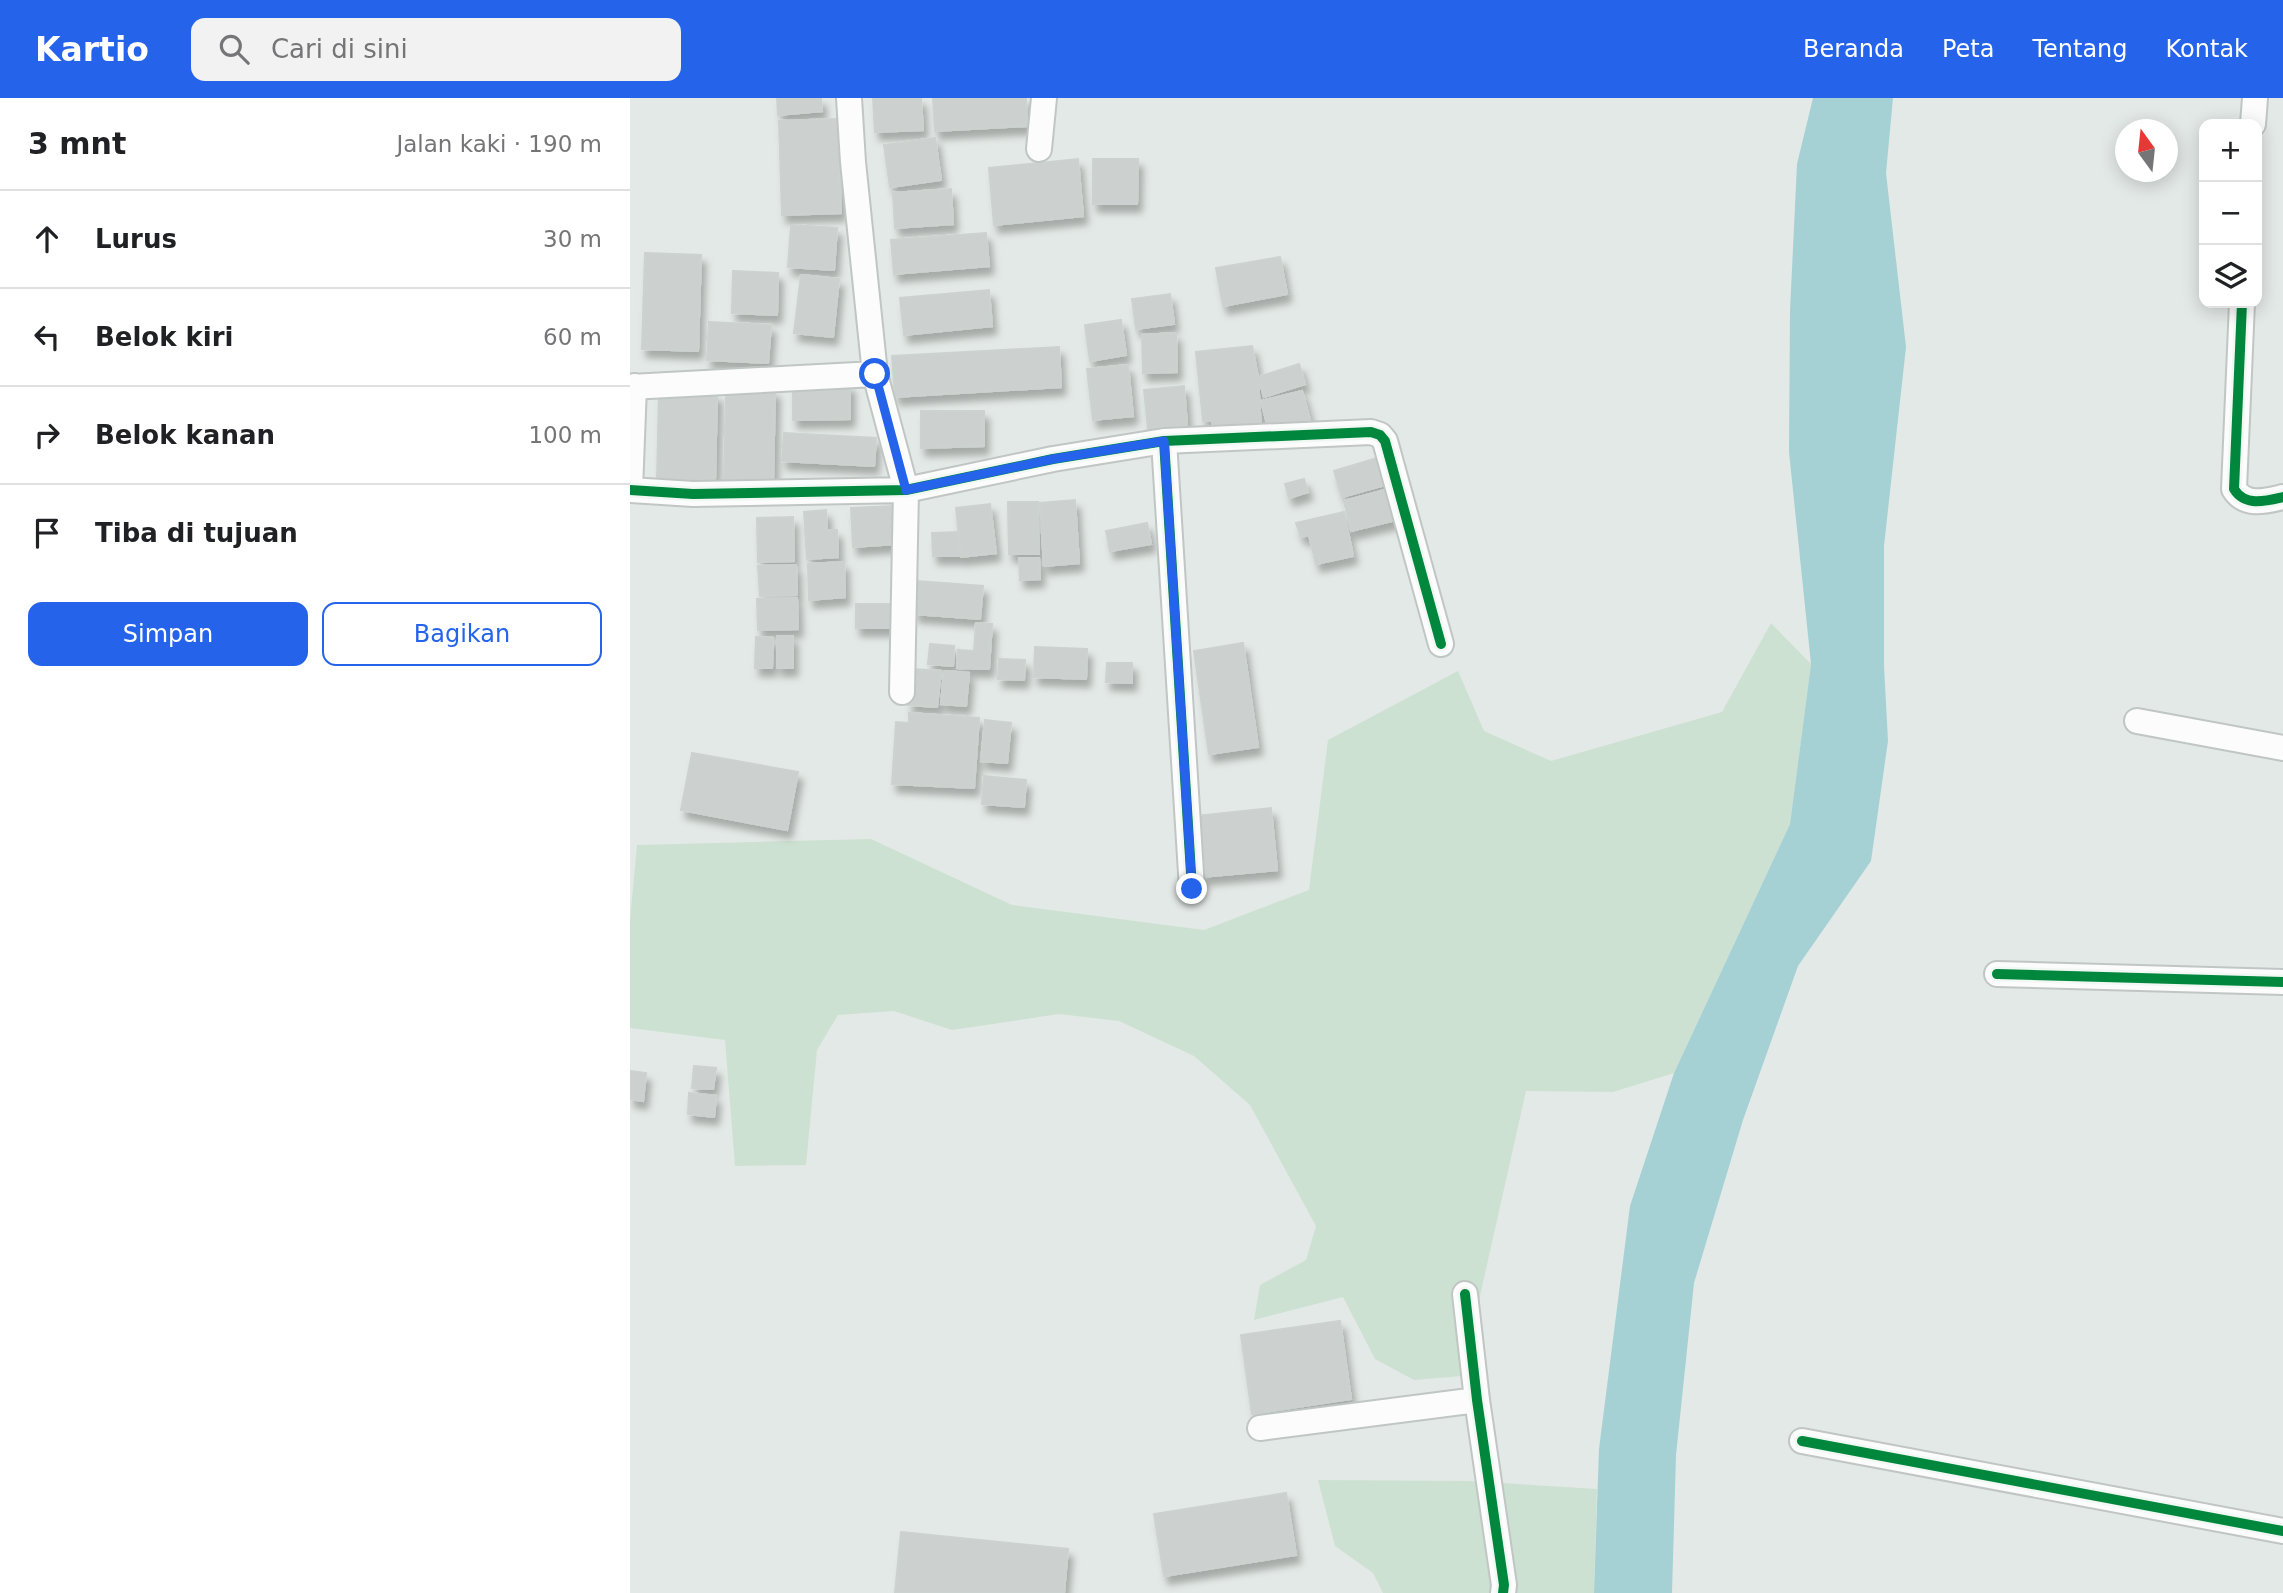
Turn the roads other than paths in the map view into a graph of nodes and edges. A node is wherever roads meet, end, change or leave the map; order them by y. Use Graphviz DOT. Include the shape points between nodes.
graph roads {
  1 [pos="849,98"];
  2 [pos="1044,98"];
  3 [pos="2255,98"];
  4 [pos="2253,119"];
  5 [pos="1039,149"];
  6 [pos="2242,308"];
  7 [pos="875,374"];
  8 [pos="632,386"];
  9 [pos="1164,441"];
  10 [pos="630,490"];
  11 [pos="906,490"];
  12 [pos="2283,497"];
  13 [pos="1441,644"];
  14 [pos="902,692"];
  15 [pos="2137,721"];
  16 [pos="2283,748"];
  17 [pos="1192,889"];
  18 [pos="1997,974"];
  19 [pos="2283,982"];
  20 [pos="1465,1294"];
  21 [pos="1476,1400"];
  22 [pos="1260,1428"];
  23 [pos="1801,1441"];
  24 [pos="2283,1531"];
  25 [pos="1503,1593"];
  1 -- 7 [label="street"];
  2 -- 5 [label="street"];
  3 -- 4 [label="street"];
  6 -- 12 [label="street" via="2234,489 2238,497 2250,501"];
  7 -- 8 [label="street"];
  7 -- 11 [label="street"];
  8 -- 10 [label="street"];
  9 -- 11 [label="street"];
  9 -- 13 [label="street" via="1380,435"];
  9 -- 17 [label="street"];
  10 -- 11 [label="street" via="693,494"];
  11 -- 14 [label="street"];
  15 -- 16 [label="street"];
  18 -- 19 [label="street"];
  20 -- 21 [label="street"];
  21 -- 22 [label="street"];
  21 -- 25 [label="street"];
  23 -- 24 [label="street"];
}
